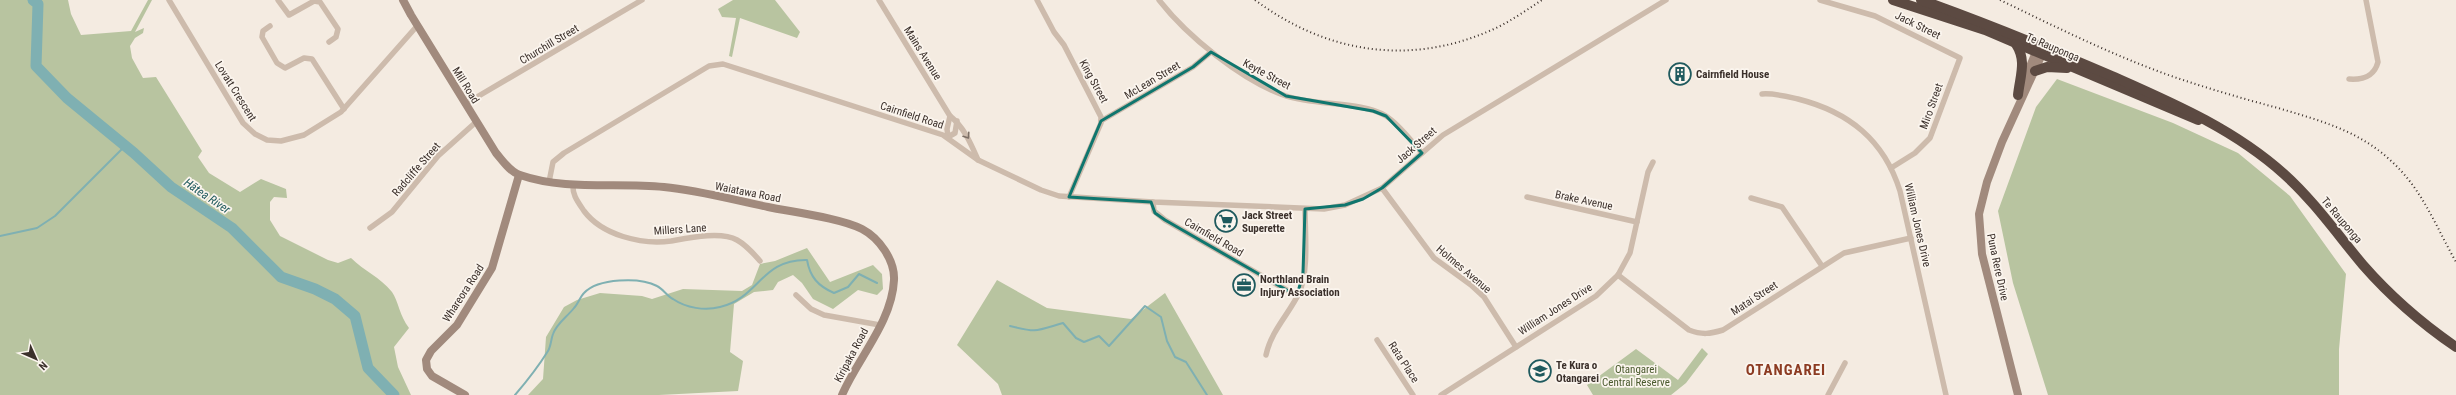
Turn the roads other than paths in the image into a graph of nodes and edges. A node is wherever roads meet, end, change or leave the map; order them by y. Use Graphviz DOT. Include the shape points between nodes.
graph roads {
  1 [pos="169,0"];
  2 [pos="278,0"];
  3 [pos="403,0"];
  4 [pos="642,0"];
  5 [pos="879,0"];
  6 [pos="1038,0"];
  7 [pos="1159,0"];
  8 [pos="1666,0"];
  9 [pos="1820,0"];
  10 [pos="1893,0"];
  11 [pos="1921,0"];
  12 [pos="2366,0"];
  13 [pos="270,26"];
  14 [pos="417,26"];
  15 [pos="329,42"];
  16 [pos="2016,44"];
  17 [pos="2041,50"];
  18 [pos="1211,52"];
  19 [pos="1960,58"];
  20 [pos="2076,70"];
  21 [pos="2035,71"];
  22 [pos="2349,79"];
  23 [pos="1762,94"];
  24 [pos="2019,98"];
  25 [pos="465,104"];
  26 [pos="344,109"];
  27 [pos="950,116"];
  28 [pos="2202,120"];
  29 [pos="957,121"];
  30 [pos="1101,121"];
  31 [pos="476,122"];
  32 [pos="948,138"];
  33 [pos="1422,153"];
  34 [pos="978,160"];
  35 [pos="1653,162"];
  36 [pos="1891,168"];
  37 [pos="519,175"];
  38 [pos="549,182"];
  39 [pos="572,184"];
  40 [pos="1382,188"];
  41 [pos="1527,197"];
  42 [pos="1069,198"];
  43 [pos="1751,198"];
  44 [pos="1153,202"];
  45 [pos="1305,209"];
  46 [pos="1637,222"];
  47 [pos="370,228"];
  48 [pos="1911,238"];
  49 [pos="760,261"];
  50 [pos="1822,266"];
  51 [pos="1618,275"];
  52 [pos="796,295"];
  53 [pos="1297,296"];
  54 [pos="880,325"];
  55 [pos="1377,340"];
  56 [pos="1516,347"];
  57 [pos="2456,347"];
  58 [pos="1266,355"];
  59 [pos="1845,363"];
  60 [pos="465,395"];
  61 [pos="842,395"];
  62 [pos="1413,395"];
  63 [pos="1441,395"];
  64 [pos="1828,395"];
  65 [pos="1946,395"];
  66 [pos="2018,395"];
  1 -- 26 [label="street, Lovatt Crescent" via="243,123 255,134 271,141 292,139 333,118"];
  2 -- 15 [label="street" via="290,15 314,1 322,5 338,29 337,35"];
  3 -- 14 [label="main road, Mill Road"];
  4 -- 25 [label="street, Churchill Street"];
  5 -- 27 [label="street, Mains Avenue"];
  6 -- 30 [label="street, King Street" via="1098,108"];
  7 -- 18 [label="street, Keyte Street" via="1187,32"];
  8 -- 33 [label="street, Jack Street" via="1480,111 1443,135"];
  9 -- 19 [label="street, Jack Street" via="1875,16"];
  10 -- 16 [label="highway, Te Rauponga" via="1947,17"];
  11 -- 17 [label="highway, Te Rauponga" via="1990,24"];
  12 -- 22 [label="street" via="2378,62 2374,71 2366,78"];
  13 -- 26 [label="street" via="263,31 262,37 277,63 285,68 304,58 312,59"];
  14 -- 25 [label="main road, Mill Road"];
  14 -- 26 [label="street, Lovatt Crescent"];
  16 -- 17 [label="highway, Te Rauponga"];
  16 -- 24 [label="highway" via="2023,63"];
  17 -- 20 [label="highway, Te Rauponga"];
  17 -- 21 [label="main road, Puna Rere Drive"];
  17 -- 24 [label="main road, Puna Rere Drive"];
  17 -- 28 [label="highway, Te Rauponga" via="2191,111"];
  18 -- 30 [label="street, McLean Street" via="1193,67"];
  18 -- 33 [label="street, Keyte Street" via="1286,96 1373,111 1386,116"];
  19 -- 36 [label="street, Miro Street" via="1930,138 1915,153"];
  20 -- 21 [label="highway" via="2047,67"];
  20 -- 28 [label="highway, Te Rauponga" via="2184,116"];
  21 -- 24 [label="main road, Puna Rere Drive" via="2024,96"];
  23 -- 36 [label="street, William Jones Drive" via="1773,93 1834,110 1859,127 1871,139"];
  24 -- 66 [label="main road, Puna Rere Drive" via="1987,182 1979,221 1982,254"];
  25 -- 31 [label="main road, Mill Road"];
  27 -- 29 [label="street, Mains Avenue"];
  27 -- 32 [label="street"];
  28 -- 57 [label="highway, Te Rauponga" via="2240,140 2283,174 2310,200 2364,266 2398,302"];
  29 -- 32 [label="street" via="955,133"];
  29 -- 34 [label="street, Mains Avenue, one-way"];
  30 -- 42 [label="street, King Street"];
  31 -- 37 [label="main road, Mill Road" via="507,166"];
  31 -- 47 [label="street, Radcliffe Street" via="438,156 392,212"];
  32 -- 34 [label="street, Cairnfield Road"];
  32 -- 38 [label="street, Cairnfield Road" via="761,75 718,64 703,70 559,156 552,164"];
  33 -- 40 [label="street, Jack Street"];
  34 -- 42 [label="street, Cairnfield Road" via="1041,190"];
  35 -- 46 [label="street, William Jones Drive" via="1648,172"];
  36 -- 48 [label="street, William Jones Drive" via="1900,191"];
  37 -- 38 [label="main road, Waiatawa Road"];
  37 -- 60 [label="main road, Whareora Road" via="492,268 457,325 431,351 426,360 427,369 432,376"];
  38 -- 39 [label="main road, Waiatawa Road"];
  39 -- 49 [label="street, Millers Lane" via="574,196 588,216 602,228 623,237 669,241 690,237 737,240"];
  39 -- 54 [label="main road, Waiatawa Road" via="665,186 861,228 881,245 892,268 894,279 891,300"];
  40 -- 45 [label="street, Jack Street" via="1345,205"];
  40 -- 56 [label="street, Holmes Avenue" via="1434,258 1484,297"];
  41 -- 46 [label="street, Brake Avenue"];
  42 -- 44 [label="street, Cairnfield Road"];
  43 -- 50 [label="street" via="1782,207"];
  44 -- 45 [label="street, Jack Street"];
  44 -- 53 [label="street, Cairnfield Road" via="1154,211 1160,217"];
  45 -- 53 [label="street" via="1303,273"];
  46 -- 51 [label="street, William Jones Drive" via="1630,253"];
  48 -- 50 [label="street, Matai Street" via="1844,253"];
  48 -- 65 [label="street, William Jones Drive"];
  50 -- 51 [label="street, Matai Street" via="1723,330 1710,334 1689,330"];
  51 -- 56 [label="street, William Jones Drive" via="1596,296"];
  52 -- 54 [label="street" via="811,309 824,315"];
  53 -- 58 [label="street" via="1268,344"];
  54 -- 61 [label="main road, Kiripaka Road"];
  55 -- 62 [label="street, Rata Place"];
  56 -- 63 [label="street, William Jones Drive"];
  59 -- 64 [label="street"];
}
